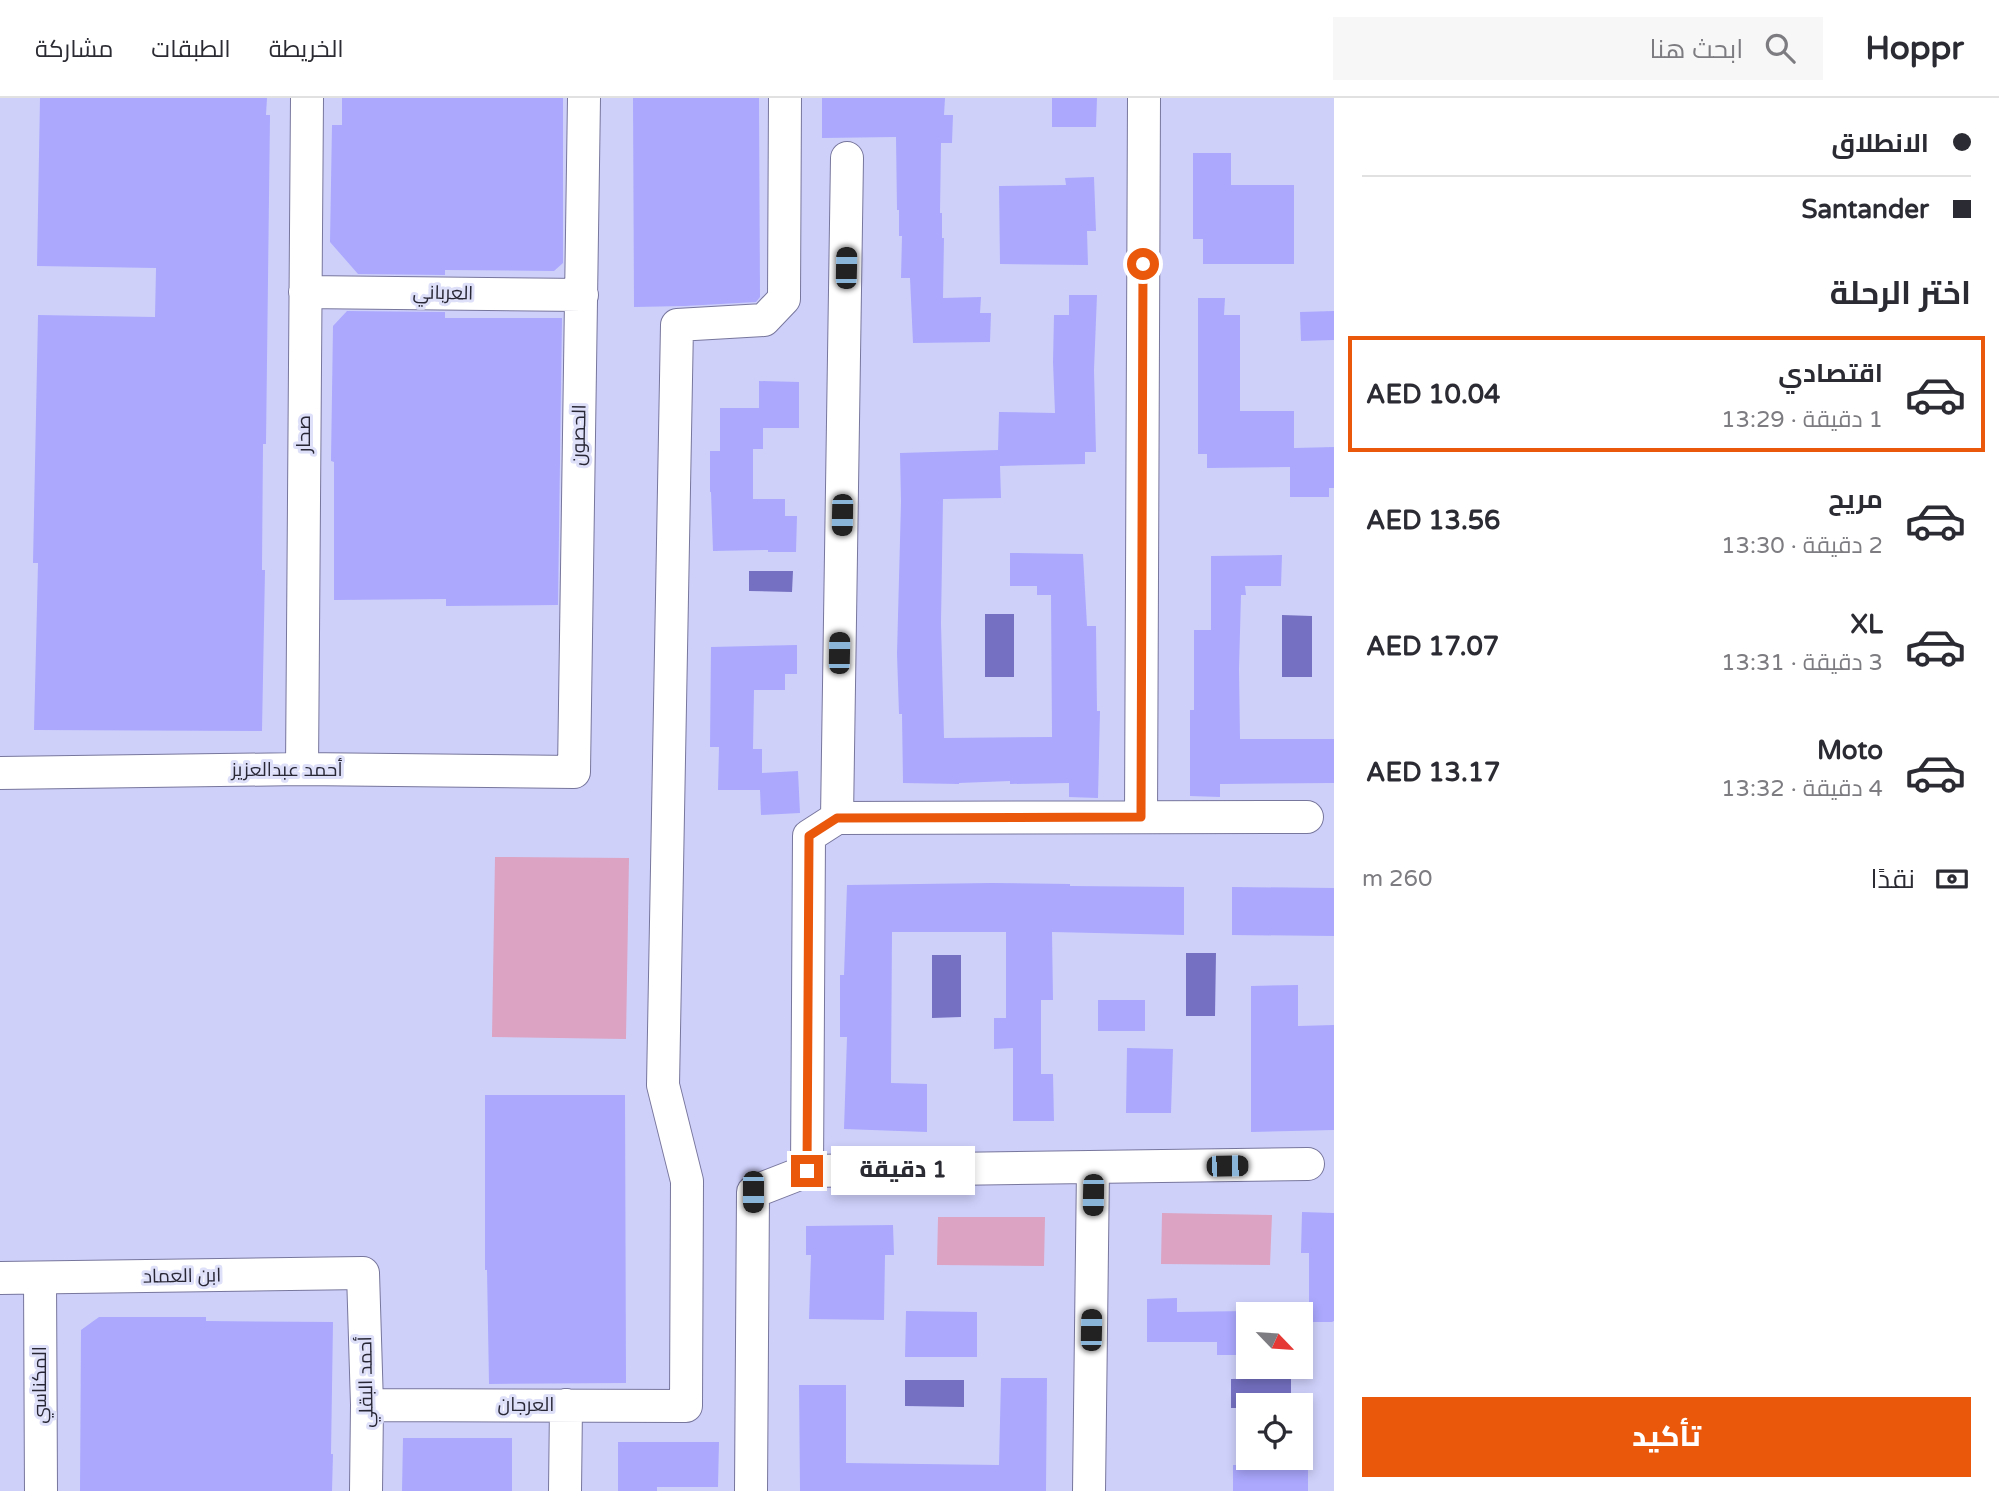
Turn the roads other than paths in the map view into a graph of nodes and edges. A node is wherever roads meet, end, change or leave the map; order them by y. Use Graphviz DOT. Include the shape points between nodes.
graph roads {
  1 [pos="307,98"];
  2 [pos="584,98"];
  3 [pos="785,98"];
  4 [pos="1143,98"];
  5 [pos="847,158"];
  6 [pos="305,292"];
  7 [pos="582,295"];
  8 [pos="302,769"];
  9 [pos="574,772"];
  10 [pos="0,773"];
  11 [pos="1141,817"];
  12 [pos="1307,817"];
  13 [pos="837,818"];
  14 [pos="1307,1164"];
  15 [pos="1093,1168"];
  16 [pos="807,1171"];
  17 [pos="363,1273"];
  18 [pos="0,1278"];
  19 [pos="40,1278"];
  20 [pos="367,1405"];
  21 [pos="566,1405"];
  22 [pos="41,1491"];
  23 [pos="366,1491"];
  24 [pos="565,1491"];
  25 [pos="751,1491"];
  26 [pos="1089,1491"];
  1 -- 6 [label="street, صحار"];
  2 -- 7 [label="street, الحصون"];
  3 -- 21 [label="street, العرجان" via="784,299 764,320 677,325 663,1085 687,1181 686,1406"];
  4 -- 11 [label="street"];
  5 -- 13 [label="street"];
  6 -- 7 [label="street, العرباني"];
  6 -- 8 [label="street, صحار"];
  7 -- 9 [label="street, الحصون"];
  8 -- 9 [label="street, أحمد عبدالعزيز"];
  8 -- 10 [label="street, أحمد عبدالعزيز"];
  11 -- 12 [label="street"];
  11 -- 13 [label="street"];
  13 -- 16 [label="street" via="809,836"];
  14 -- 15 [label="street"];
  15 -- 16 [label="street"];
  15 -- 26 [label="street"];
  16 -- 25 [label="street" via="753,1192"];
  17 -- 19 [label="street, ابن العماد"];
  17 -- 20 [label="street, أحمد البقلي"];
  18 -- 19 [label="street, ابن العماد"];
  19 -- 22 [label="street, المكناسي"];
  20 -- 21 [label="street, العرجان"];
  20 -- 23 [label="street, أحمد البقلي"];
  21 -- 24 [label="street"];
}
